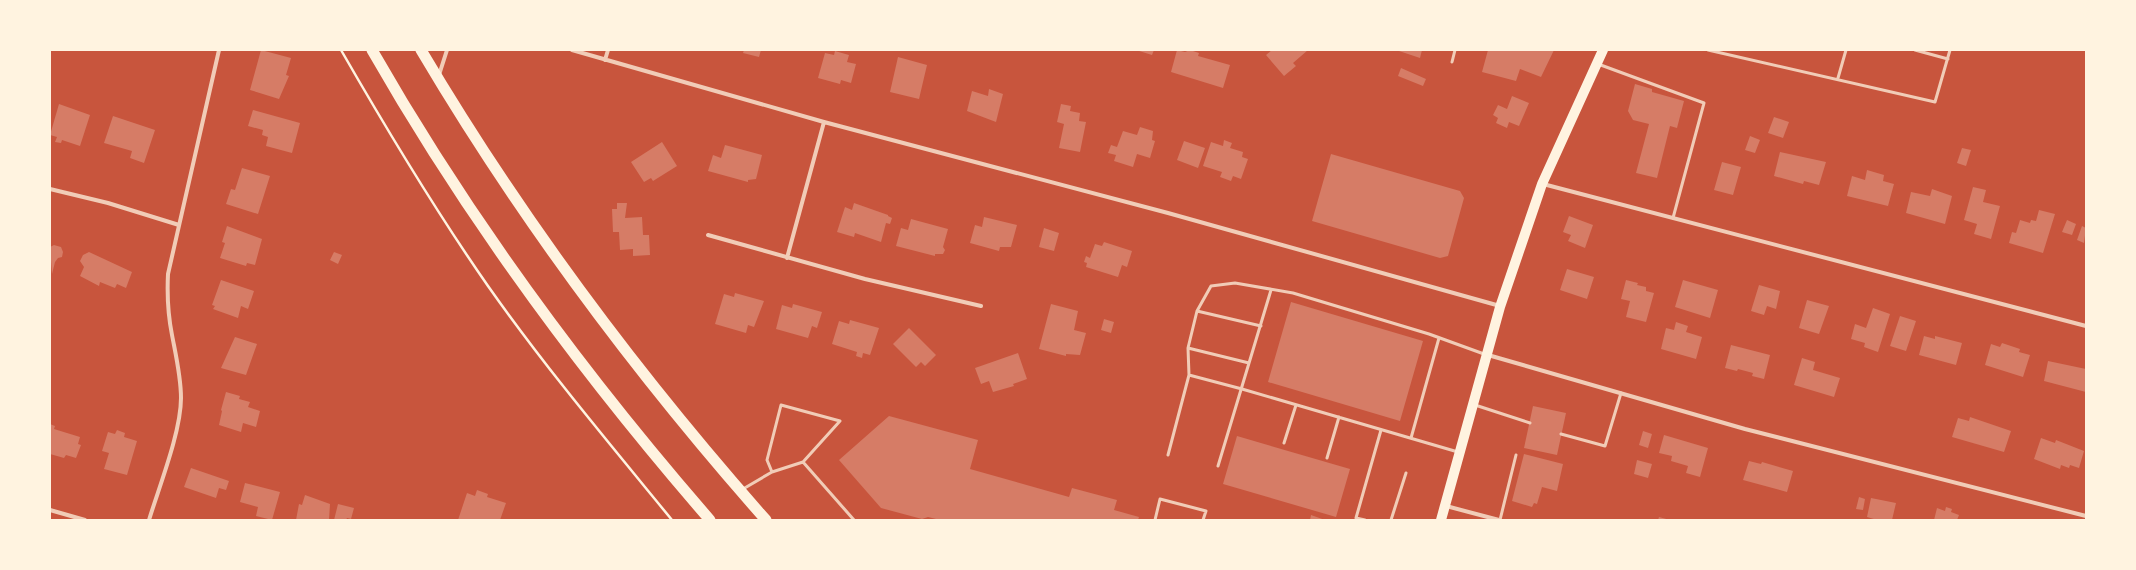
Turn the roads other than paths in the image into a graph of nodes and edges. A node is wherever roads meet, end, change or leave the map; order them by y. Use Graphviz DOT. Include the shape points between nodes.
graph roads {
  1 [pos="219,50"];
  2 [pos="372,50"];
  3 [pos="421,50"];
  4 [pos="447,50"];
  5 [pos="572,50"];
  6 [pos="608,50"];
  7 [pos="1455,50"];
  8 [pos="1603,50"];
  9 [pos="1708,50"];
  10 [pos="1846,50"];
  11 [pos="1915,50"];
  12 [pos="1950,50"];
  13 [pos="1948,59"];
  14 [pos="605,60"];
  15 [pos="1452,62"];
  16 [pos="1596,64"];
  17 [pos="1838,78"];
  18 [pos="439,80"];
  19 [pos="824,122"];
  20 [pos="1542,184"];
  21 [pos="50,189"];
  22 [pos="1673,218"];
  23 [pos="180,225"];
  24 [pos="708,235"];
  25 [pos="787,258"];
  26 [pos="1271,290"];
  27 [pos="980,306"];
  28 [pos="1500,307"];
  29 [pos="1197,311"];
  30 [pos="1261,326"];
  31 [pos="2086,326"];
  32 [pos="1439,338"];
  33 [pos="1188,348"];
  34 [pos="1486,354"];
  35 [pos="1249,363"];
  36 [pos="1189,375"];
  37 [pos="1242,389"];
  38 [pos="1621,393"];
  39 [pos="1472,404"];
  40 [pos="1296,405"];
  41 [pos="1339,418"];
  42 [pos="1530,424"];
  43 [pos="1381,430"];
  44 [pos="1561,434"];
  45 [pos="1411,438"];
  46 [pos="1284,443"];
  47 [pos="1458,453"];
  48 [pos="1516,455"];
  49 [pos="1168,456"];
  50 [pos="1327,458"];
  51 [pos="803,462"];
  52 [pos="1218,466"];
  53 [pos="772,472"];
  54 [pos="1406,473"];
  55 [pos="741,491"];
  56 [pos="1445,506"];
  57 [pos="50,510"];
  58 [pos="2086,516"];
  59 [pos="85,520"];
  60 [pos="150,520"];
  61 [pos="710,520"];
  62 [pos="766,520"];
  63 [pos="854,520"];
  64 [pos="1155,520"];
  65 [pos="1203,520"];
  66 [pos="1366,520"];
  67 [pos="1391,520"];
  68 [pos="1441,520"];
  69 [pos="1500,520"];
  1 -- 23 [label="street"];
  2 -- 61 [label="highway" via="443,167 514,273 611,402"];
  3 -- 18 [label="highway"];
  4 -- 18 [label="street"];
  5 -- 14 [label="street"];
  6 -- 14 [label="street"];
  7 -- 15 [label="lane"];
  8 -- 16 [label="main road"];
  9 -- 17 [label="lane"];
  10 -- 17 [label="lane"];
  11 -- 13 [label="lane"];
  12 -- 13 [label="lane"];
  13 -- 17 [label="lane" via="1935,102"];
  14 -- 19 [label="street"];
  16 -- 20 [label="main road"];
  16 -- 22 [label="lane" via="1704,103"];
  18 -- 55 [label="highway" via="508,188 599,318 673,412"];
  19 -- 25 [label="street"];
  19 -- 28 [label="street" via="1168,213"];
  20 -- 22 [label="street"];
  20 -- 28 [label="main road"];
  21 -- 23 [label="street"];
  22 -- 31 [label="street"];
  23 -- 60 [label="street" via="168,274 167,297 180,372 181,400 176,431"];
  24 -- 25 [label="street"];
  25 -- 27 [label="street"];
  26 -- 29 [label="lane" via="1235,283 1211,286"];
  26 -- 30 [label="lane"];
  26 -- 32 [label="lane" via="1293,293"];
  28 -- 34 [label="main road"];
  29 -- 30 [label="lane"];
  29 -- 33 [label="lane"];
  30 -- 35 [label="lane"];
  32 -- 34 [label="lane"];
  32 -- 45 [label="lane"];
  33 -- 35 [label="lane"];
  33 -- 36 [label="lane"];
  34 -- 38 [label="street"];
  34 -- 39 [label="main road"];
  35 -- 37 [label="lane"];
  36 -- 37 [label="lane"];
  36 -- 49 [label="lane"];
  37 -- 40 [label="lane"];
  37 -- 52 [label="lane"];
  38 -- 44 [label="lane" via="1605,446"];
  38 -- 58 [label="street" via="1745,429"];
  39 -- 42 [label="lane"];
  39 -- 47 [label="main road"];
  40 -- 41 [label="lane"];
  40 -- 46 [label="lane"];
  41 -- 43 [label="lane"];
  41 -- 50 [label="lane"];
  43 -- 45 [label="lane"];
  43 -- 66 [label="lane" via="1356,518"];
  45 -- 47 [label="lane"];
  47 -- 56 [label="main road"];
  48 -- 69 [label="lane"];
  51 -- 53 [label="lane"];
  51 -- 53 [label="lane" via="840,421 781,405 767,460"];
  51 -- 63 [label="lane"];
  53 -- 55 [label="lane"];
  54 -- 67 [label="lane"];
  55 -- 62 [label="highway"];
  56 -- 68 [label="main road"];
  56 -- 69 [label="street"];
  57 -- 59 [label="street"];
  64 -- 65 [label="lane" via="1160,499 1206,511"];
}
